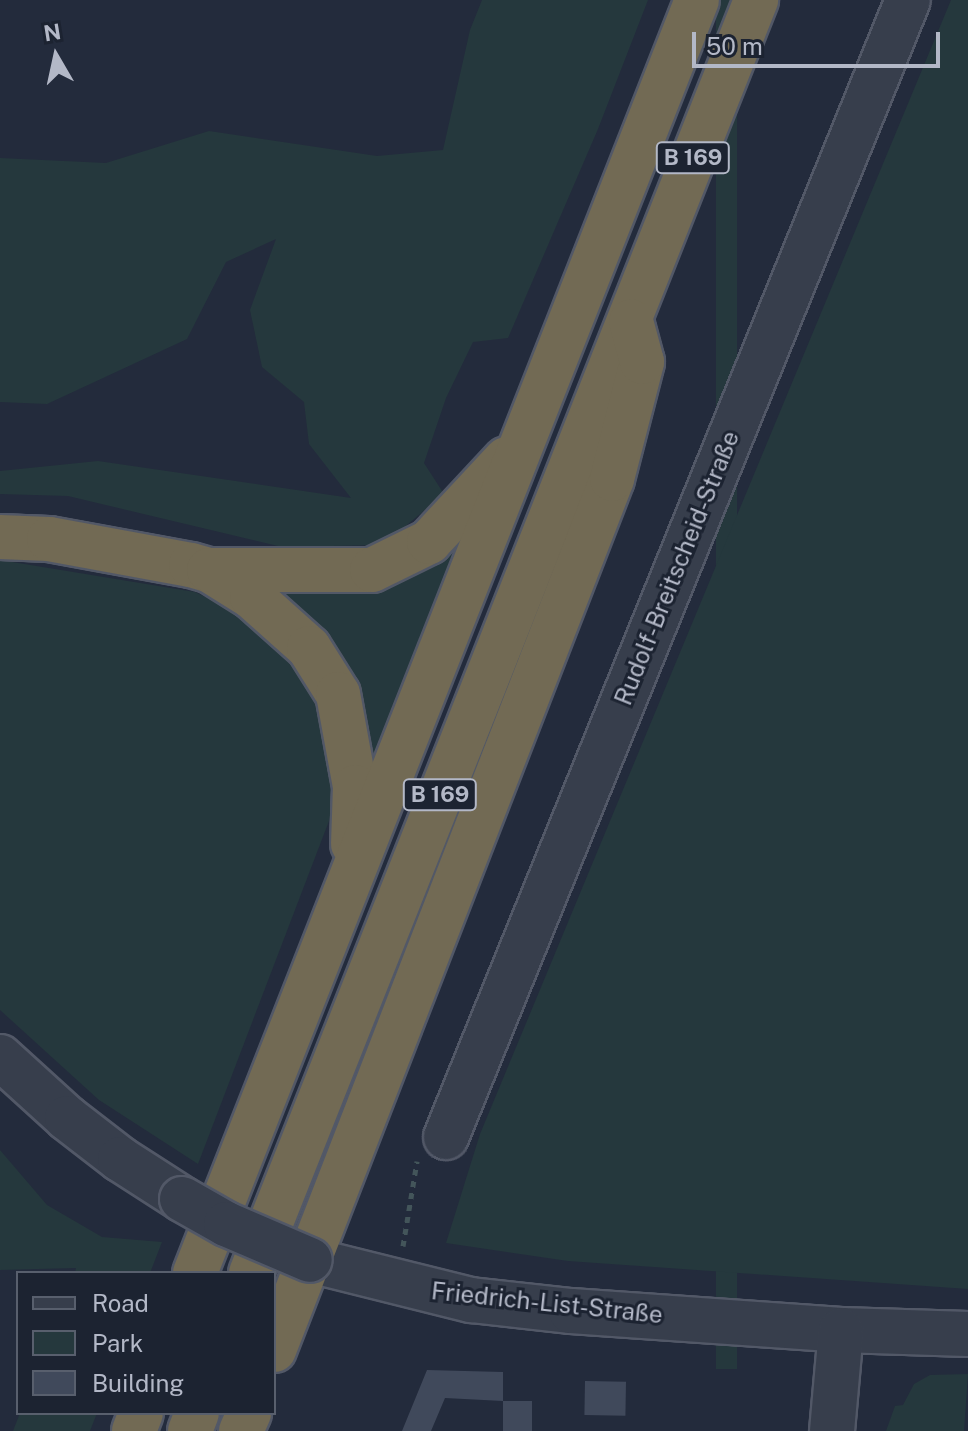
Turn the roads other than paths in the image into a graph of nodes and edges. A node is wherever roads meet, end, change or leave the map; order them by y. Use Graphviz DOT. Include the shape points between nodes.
graph roads {
  1 [pos="697,0"];
  2 [pos="756,0"];
  3 [pos="908,0"];
  4 [pos="629,317"];
  5 [pos="529,429"];
  6 [pos="0,537"];
  7 [pos="209,570"];
  8 [pos="352,871"];
  9 [pos="0,1057"];
  10 [pos="446,1137"];
  11 [pos="310,1260"];
  12 [pos="196,1271"];
  13 [pos="252,1271"];
  14 [pos="841,1330"];
  15 [pos="968,1334"];
  16 [pos="276,1345"];
  17 [pos="832,1431"];
  1 -- 5 [label="highway, B 169"];
  2 -- 4 [label="highway, B 169"];
  3 -- 10 [label="street, Rudolf-Breitscheid-Straße"];
  4 -- 11 [label="highway" via="642,362 612,479"];
  4 -- 13 [label="highway, B 169"];
  5 -- 7 [label="highway" via="484,486 429,542 372,570"];
  5 -- 8 [label="highway, B 169"];
  6 -- 7 [label="highway" via="119,550"];
  7 -- 8 [label="highway" via="252,597 309,648 338,694 355,787"];
  8 -- 12 [label="highway, B 169"];
  9 -- 11 [label="street, Friedrich-List-Straße, bridge" via="77,1126 182,1199"];
  11 -- 14 [label="street, Friedrich-List-Straße" via="471,1300"];
  11 -- 16 [label="highway"];
  14 -- 15 [label="street, Friedrich-List-Straße"];
  14 -- 17 [label="street"];
}
